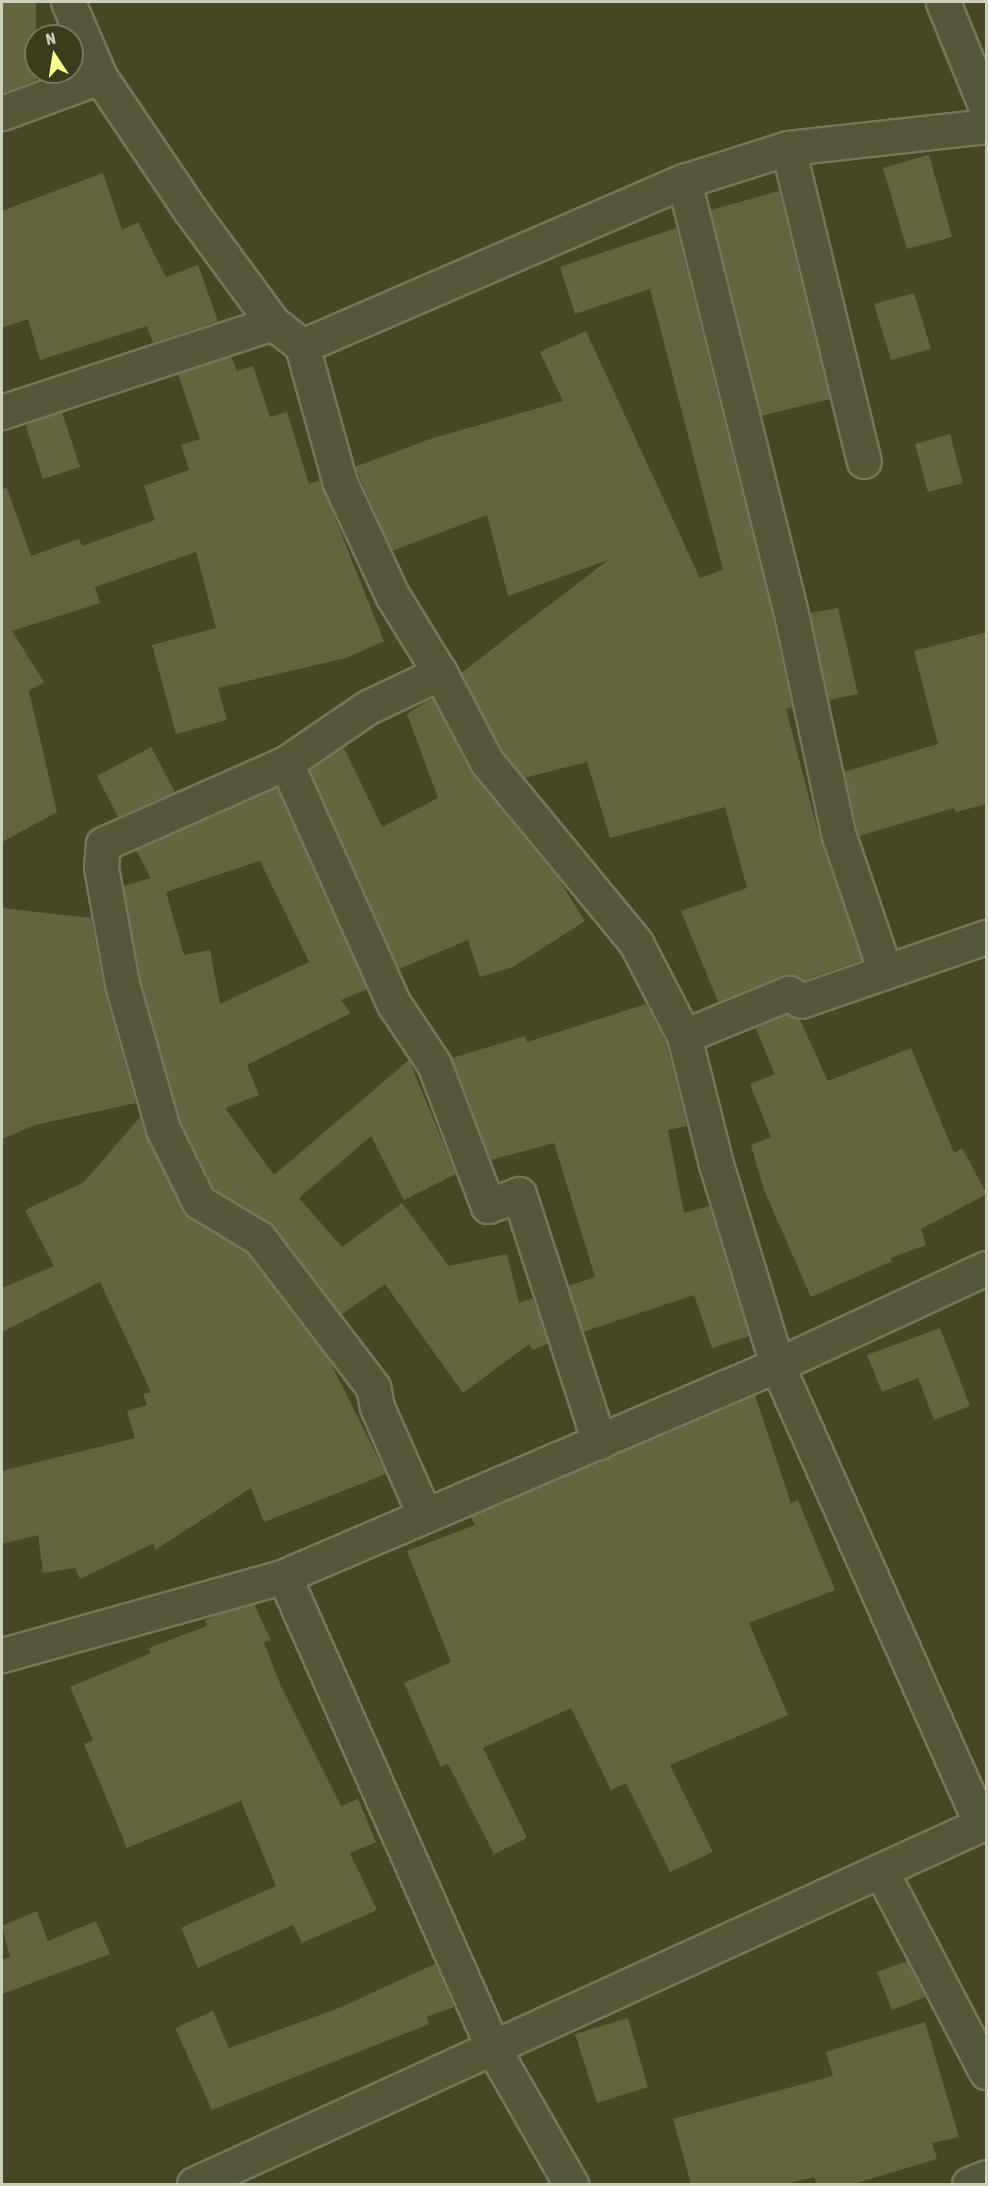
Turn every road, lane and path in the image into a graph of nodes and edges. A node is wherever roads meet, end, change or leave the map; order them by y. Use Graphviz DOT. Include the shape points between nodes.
graph roads {
  1 [pos="68,2"];
  2 [pos="943,2"];
  3 [pos="100,76"];
  4 [pos="987,108"];
  5 [pos="2,113"];
  6 [pos="987,126"];
  7 [pos="788,148"];
  8 [pos="684,181"];
  9 [pos="273,322"];
  10 [pos="302,346"];
  11 [pos="2,412"];
  12 [pos="864,461"];
  13 [pos="440,673"];
  14 [pos="286,763"];
  15 [pos="987,937"];
  16 [pos="885,971"];
  17 [pos="684,1036"];
  18 [pos="987,1268"];
  19 [pos="777,1365"];
  20 [pos="599,1442"];
  21 [pos="425,1516"];
  22 [pos="284,1576"];
  23 [pos="2,1655"];
  24 [pos="984,1823"];
  25 [pos="881,1871"];
  26 [pos="494,2050"];
  27 [pos="987,2072"];
  28 [pos="987,2177"];
  29 [pos="194,2184"];
  30 [pos="571,2184"];
  31 [pos="969,2184"];
  1 -- 3 [label="street"];
  2 -- 4 [label="street"];
  3 -- 5 [label="street"];
  3 -- 9 [label="street"];
  6 -- 7 [label="street"];
  7 -- 8 [label="street"];
  7 -- 12 [label="street"];
  8 -- 10 [label="street"];
  8 -- 16 [label="street" via="790,609 838,833"];
  9 -- 10 [label="street"];
  9 -- 11 [label="street"];
  10 -- 13 [label="street" via="340,483 392,596"];
  13 -- 14 [label="street" via="368,707"];
  13 -- 17 [label="street" via="487,762 636,943"];
  14 -- 20 [label="street" via="394,1004 434,1064 488,1206 519,1194"];
  14 -- 21 [label="street" via="103,844 101,867 122,984 164,1129 199,1202 259,1238 373,1387 377,1407"];
  15 -- 16 [label="street"];
  16 -- 17 [label="street" via="801,1001 789,993"];
  17 -- 19 [label="street" via="716,1164"];
  18 -- 19 [label="street"];
  19 -- 20 [label="street"];
  19 -- 24 [label="street"];
  20 -- 21 [label="street"];
  21 -- 22 [label="street"];
  22 -- 23 [label="street"];
  22 -- 26 [label="street"];
  24 -- 25 [label="street"];
  25 -- 26 [label="street"];
  25 -- 27 [label="street"];
  26 -- 29 [label="street"];
  26 -- 30 [label="street"];
  28 -- 31 [label="street"];
}
